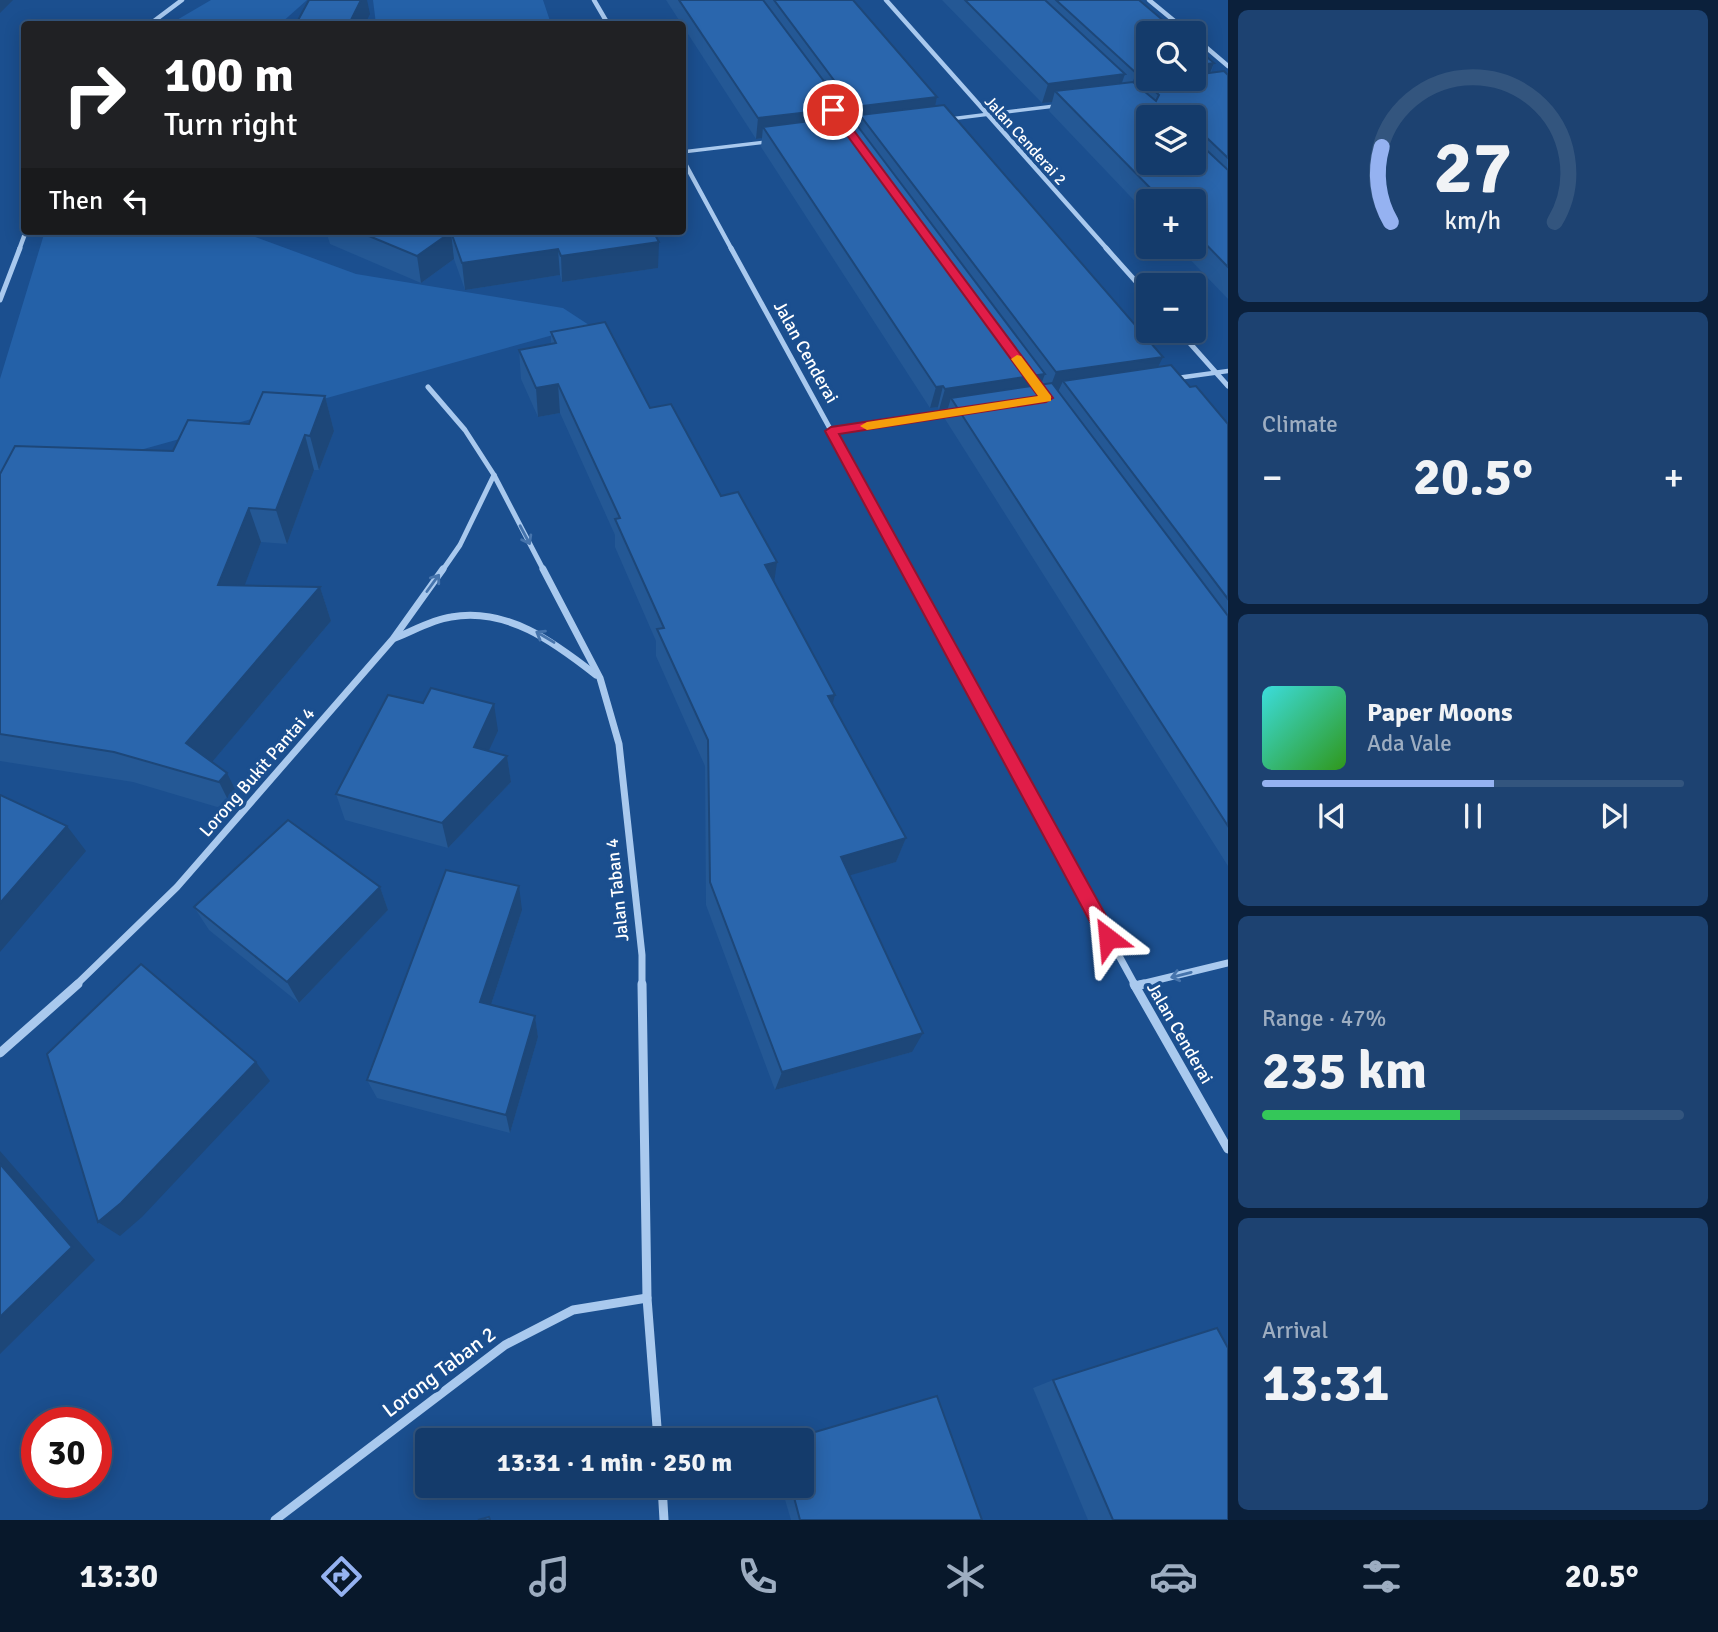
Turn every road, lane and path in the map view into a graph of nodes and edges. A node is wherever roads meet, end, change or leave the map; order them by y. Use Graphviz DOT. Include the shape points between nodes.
graph roads {
  1 [pos="182,0"];
  2 [pos="594,0"];
  3 [pos="886,0"];
  4 [pos="1149,0"];
  5 [pos="154,21"];
  6 [pos="606,21"];
  7 [pos="1174,21"];
  8 [pos="1206,47"];
  9 [pos="1228,66"];
  10 [pos="1064,105"];
  11 [pos="988,115"];
  12 [pos="946,120"];
  13 [pos="772,141"];
  14 [pos="686,152"];
  15 [pos="686,165"];
  16 [pos="24,235"];
  17 [pos="1136,282"];
  18 [pos="0,300"];
  19 [pos="1190,343"];
  20 [pos="1228,370"];
  21 [pos="1216,372"];
  22 [pos="1164,380"];
  23 [pos="1228,386"];
  24 [pos="428,387"];
  25 [pos="966,411"];
  26 [pos="831,431"];
  27 [pos="494,475"];
  28 [pos="393,639"];
  29 [pos="600,678"];
  30 [pos="1228,963"];
  31 [pos="1135,986"];
  32 [pos="0,1053"];
  33 [pos="1228,1149"];
  34 [pos="647,1298"];
  35 [pos="657,1428"];
  36 [pos="663,1498"];
  37 [pos="275,1520"];
  38 [pos="664,1520"];
  1 -- 5 [label="street"];
  2 -- 6 [label="street"];
  3 -- 11 [label="street, Jalan Cenderai 2"];
  4 -- 7 [label="street"];
  8 -- 9 [label="street"];
  10 -- 11 [label="lane"];
  11 -- 12 [label="lane"];
  11 -- 17 [label="street, Jalan Cenderai 2"];
  13 -- 14 [label="lane"];
  15 -- 26 [label="street, Jalan Cenderai"];
  16 -- 18 [label="street"];
  19 -- 21 [label="street"];
  20 -- 21 [label="lane"];
  21 -- 22 [label="lane"];
  21 -- 23 [label="street"];
  24 -- 27 [label="street, Jalan Taban 4" via="465,430"];
  25 -- 26 [label="lane"];
  26 -- 31 [label="street, Jalan Cenderai"];
  28 -- 27 [label="street, Lorong Bukit Pantai 4, one-way" via="460,545"];
  27 -- 29 [label="street, Jalan Taban 4, one-way"];
  29 -- 28 [label="street, one-way" via="551,639 500,618 448,618"];
  28 -- 32 [label="street, Lorong Bukit Pantai 4" via="177,887 78,985"];
  29 -- 34 [label="street, Jalan Taban 4" via="619,744 642,955"];
  30 -- 31 [label="street, one-way"];
  31 -- 33 [label="street, Jalan Cenderai"];
  34 -- 35 [label="street, Jalan Taban 4"];
  34 -- 37 [label="street, Lorong Taban 2" via="573,1310 505,1345"];
  36 -- 38 [label="street"];
}
